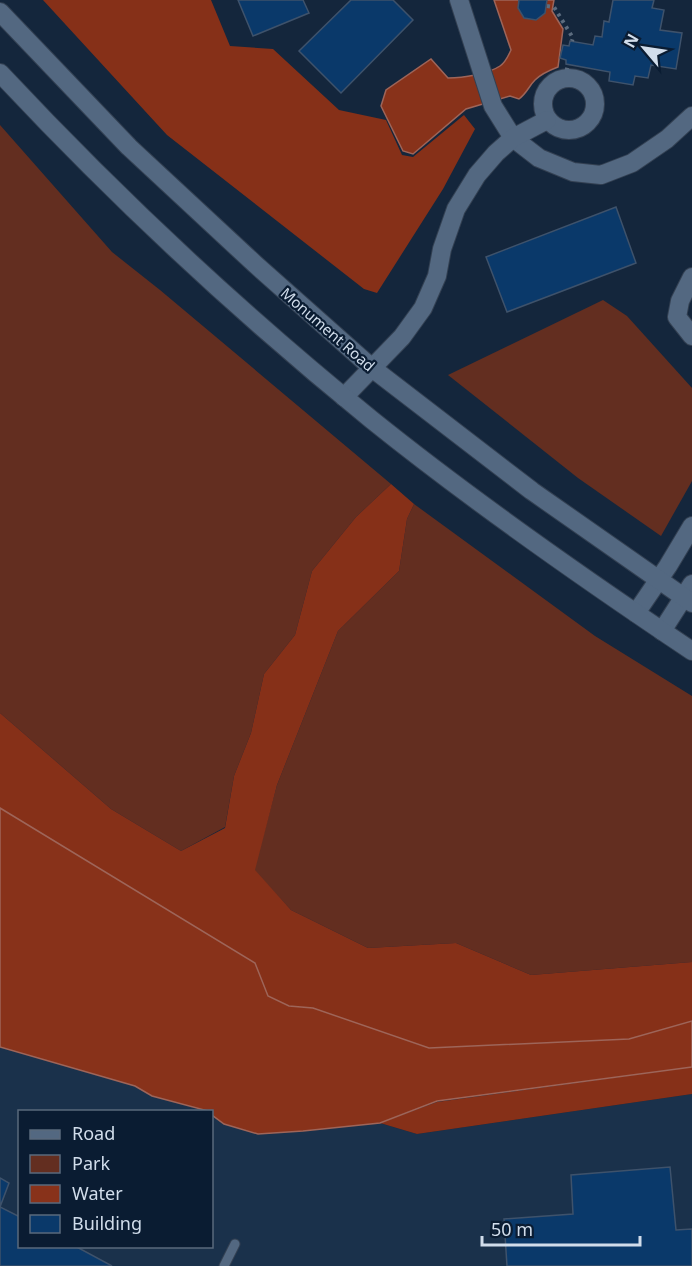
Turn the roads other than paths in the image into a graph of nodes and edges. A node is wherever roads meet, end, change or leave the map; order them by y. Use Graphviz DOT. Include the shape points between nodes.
graph roads {
  1 [pos="459,0"];
  2 [pos="0,12"];
  3 [pos="0,73"];
  4 [pos="692,116"];
  5 [pos="547,120"];
  6 [pos="513,138"];
  7 [pos="692,277"];
  8 [pos="692,336"];
  9 [pos="372,368"];
  10 [pos="344,397"];
  11 [pos="692,526"];
  12 [pos="659,580"];
  13 [pos="689,594"];
  14 [pos="636,613"];
  15 [pos="662,631"];
  16 [pos="692,651"];
  17 [pos="236,1245"];
  18 [pos="224,1266"];
  1 -- 6 [label="main road" via="493,106"];
  2 -- 9 [label="main road, Monument Road" via="163,180"];
  3 -- 10 [label="main road" via="228,297"];
  4 -- 6 [label="main road" via="632,163 601,175 573,172 539,158"];
  5 -- 5 [label="main road" via="543,112 545,94 567,71 589,87 594,112 585,125 577,130 560,130"];
  5 -- 6 [label="main road"];
  6 -- 9 [label="main road" via="477,175 456,209 437,276 423,308"];
  7 -- 8 [label="main road" via="677,317"];
  9 -- 10 [label="main road"];
  9 -- 12 [label="main road, Monument Road" via="532,491"];
  10 -- 14 [label="main road" via="449,480"];
  11 -- 12 [label="main road"];
  12 -- 13 [label="main road, Monument Road"];
  12 -- 14 [label="main road"];
  13 -- 15 [label="main road"];
  14 -- 15 [label="main road"];
  15 -- 16 [label="main road"];
  17 -- 18 [label="lane"];
}
